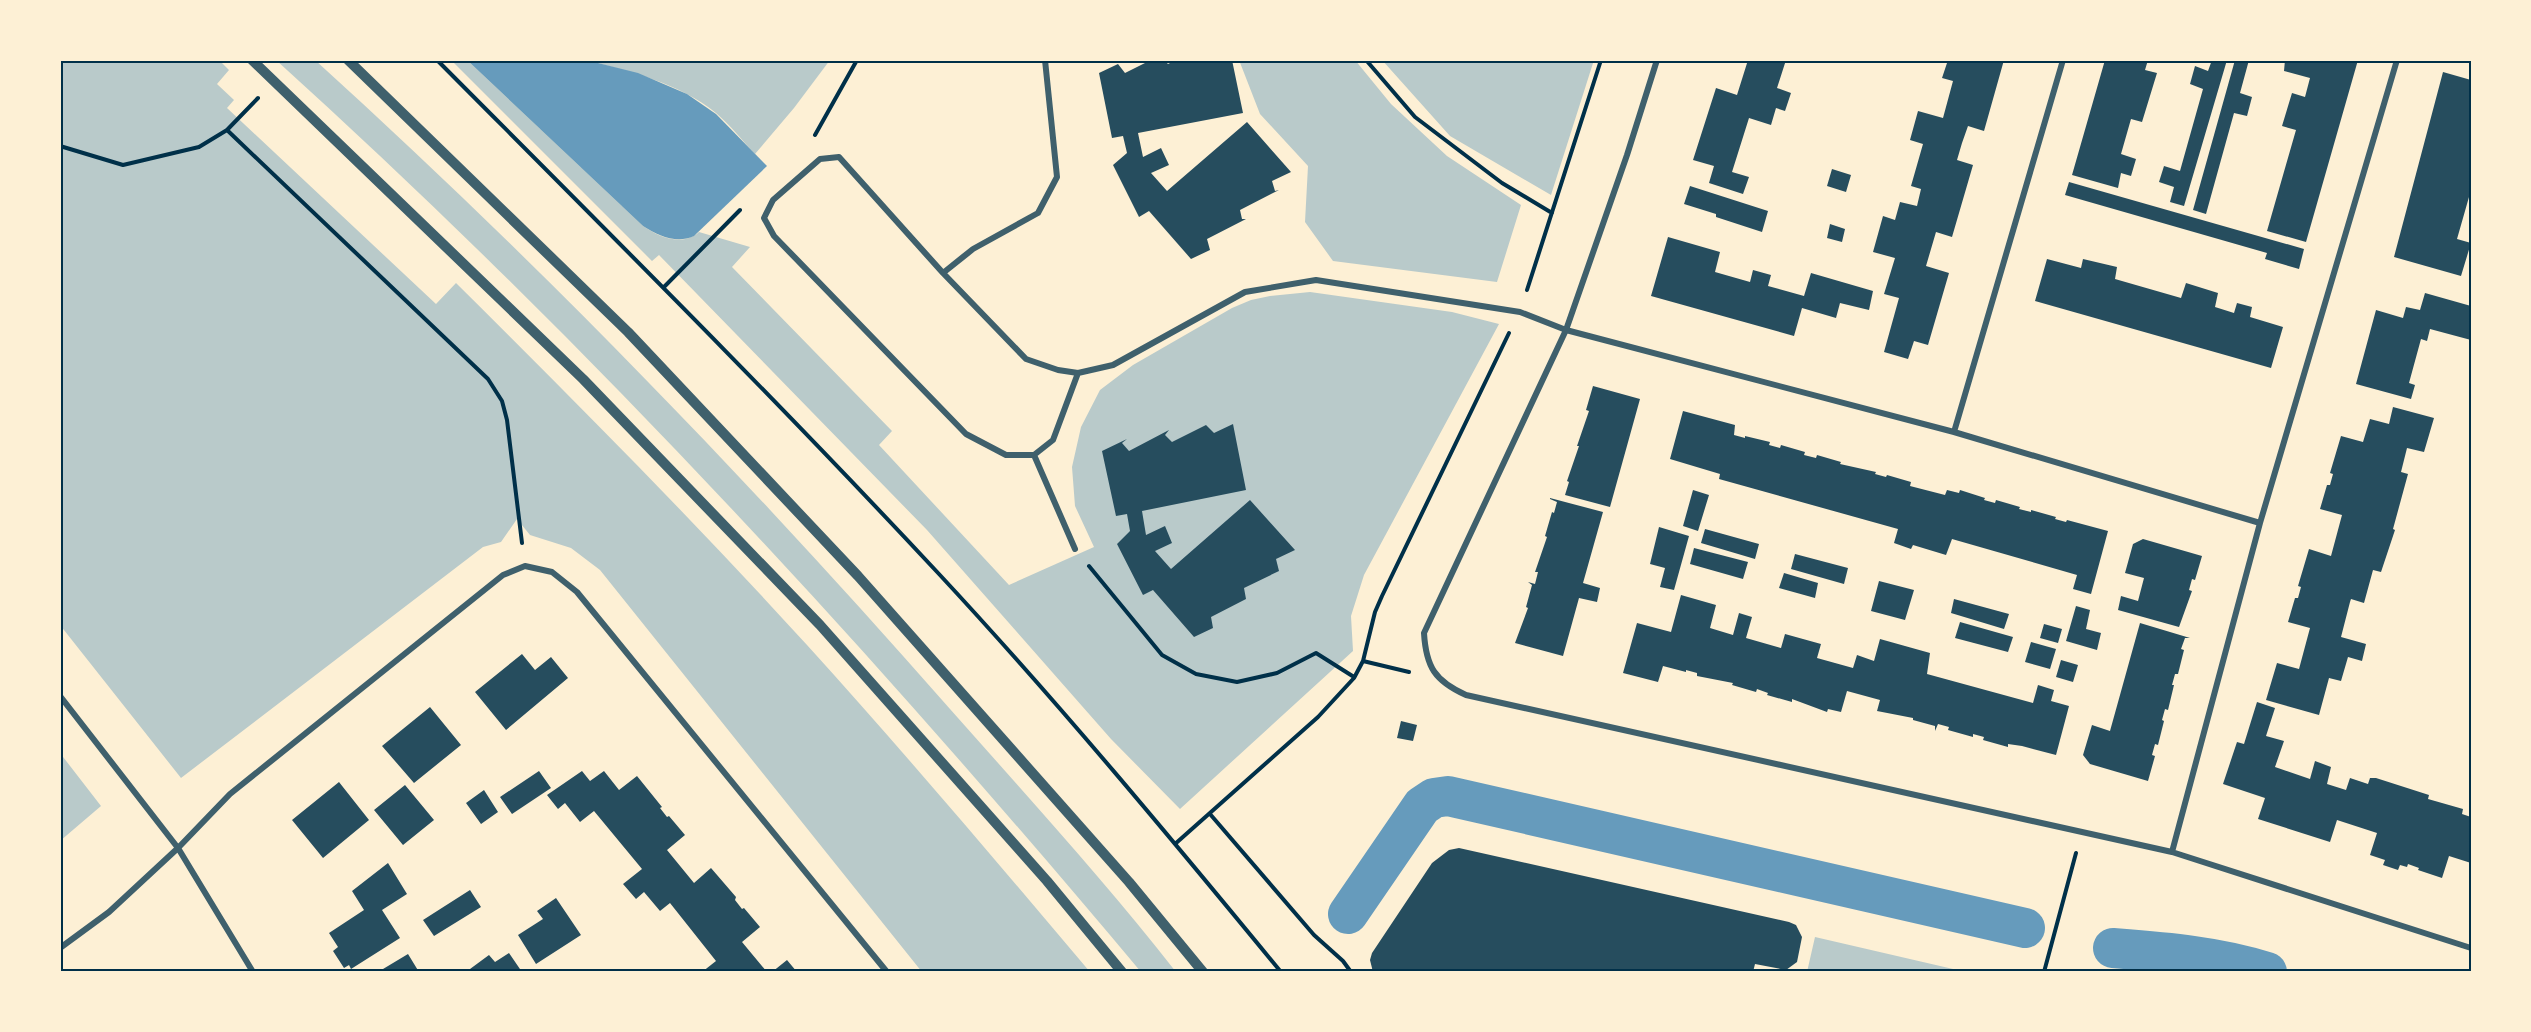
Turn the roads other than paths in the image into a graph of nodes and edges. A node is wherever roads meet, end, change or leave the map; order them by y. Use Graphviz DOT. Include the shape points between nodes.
graph roads {
  1 [pos="252,60"];
  2 [pos="348,60"];
  3 [pos="1046,60"];
  4 [pos="1657,60"];
  5 [pos="2063,60"];
  6 [pos="2397,60"];
  7 [pos="943,273"];
  8 [pos="1566,330"];
  9 [pos="1078,373"];
  10 [pos="1953,432"];
  11 [pos="1034,455"];
  12 [pos="2260,523"];
  13 [pos="1075,549"];
  14 [pos="60,696"];
  15 [pos="178,848"];
  16 [pos="2172,852"];
  17 [pos="60,948"];
  18 [pos="2471,948"];
  19 [pos="253,972"];
  20 [pos="886,972"];
  21 [pos="1122,972"];
  22 [pos="1203,972"];
  1 -- 21 [label="street" via="583,379 820,625 1047,881"];
  2 -- 22 [label="street" via="628,332 858,576 1129,882"];
  3 -- 7 [label="street" via="1057,177 1038,213 973,249"];
  4 -- 8 [label="street"];
  5 -- 10 [label="street"];
  6 -- 12 [label="street"];
  7 -- 9 [label="street" via="1026,359"];
  7 -- 11 [label="street" via="839,157 820,159 773,200 764,218 774,236 966,434 1006,454"];
  8 -- 9 [label="street" via="1520,312 1316,280 1245,292 1113,365"];
  8 -- 10 [label="street"];
  8 -- 16 [label="street" via="1425,633 1425,651 1432,670 1448,686 1466,695"];
  9 -- 11 [label="street" via="1053,440"];
  10 -- 12 [label="street"];
  11 -- 13 [label="street"];
  12 -- 16 [label="street"];
  14 -- 15 [label="street"];
  15 -- 17 [label="street" via="109,912"];
  15 -- 19 [label="street"];
  15 -- 20 [label="street" via="239,787 503,574 525,566 552,572 577,592"];
  16 -- 18 [label="street"];
}
